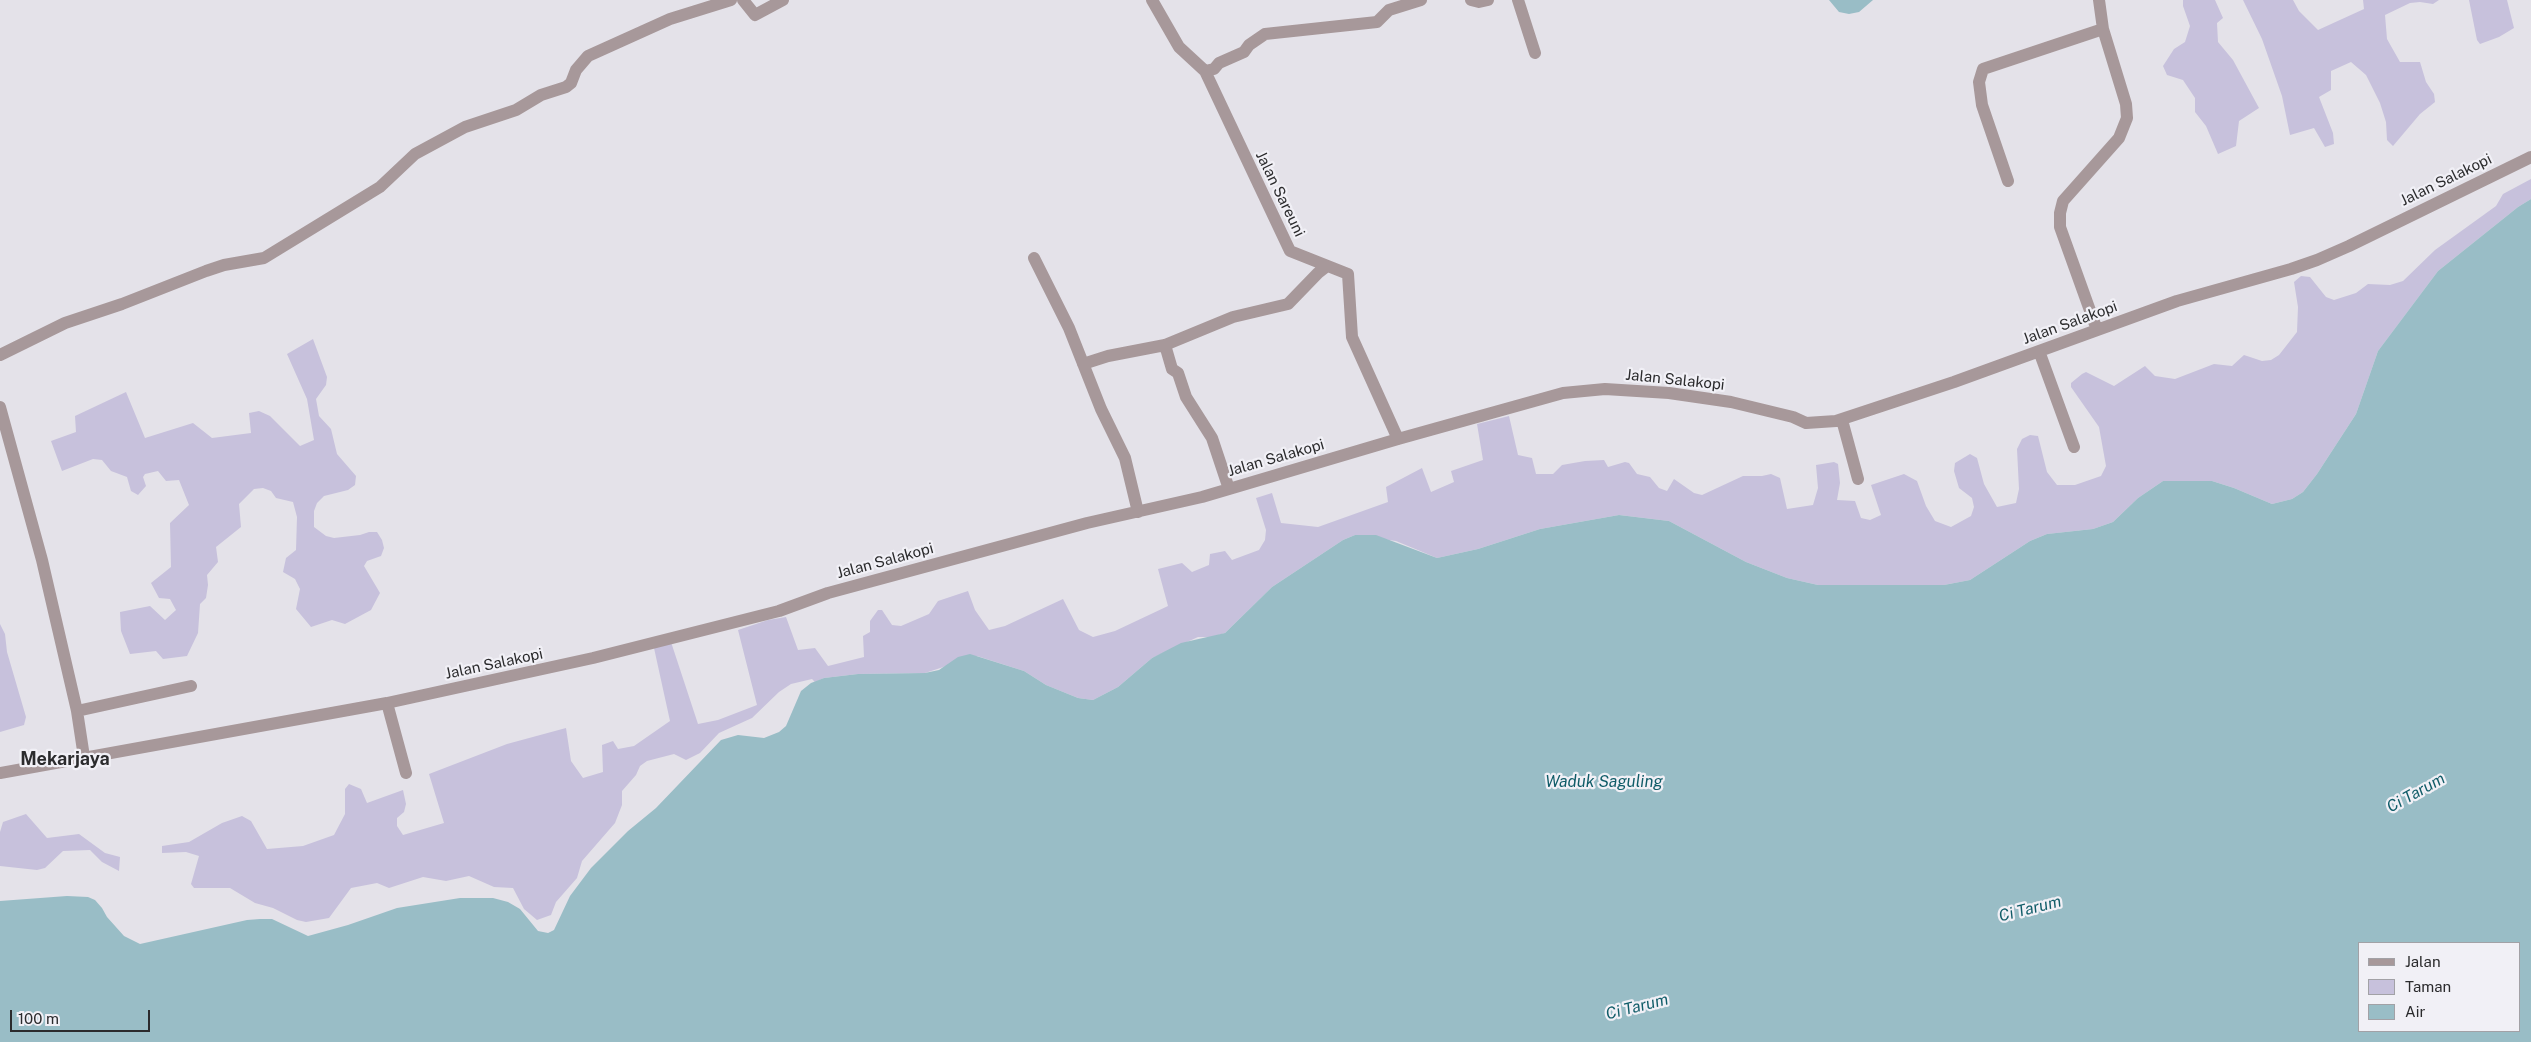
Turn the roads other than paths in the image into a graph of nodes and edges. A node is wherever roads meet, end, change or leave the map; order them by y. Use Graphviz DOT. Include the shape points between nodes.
graph roads {
  1 [pos="731,0"];
  2 [pos="743,0"];
  3 [pos="783,0"];
  4 [pos="1152,0"];
  5 [pos="1421,0"];
  6 [pos="1471,0"];
  7 [pos="1488,0"];
  8 [pos="1494,0"];
  9 [pos="1498,0"];
  10 [pos="1518,0"];
  11 [pos="2099,0"];
  12 [pos="2103,29"];
  13 [pos="1535,53"];
  14 [pos="1205,71"];
  15 [pos="2531,157"];
  16 [pos="2008,181"];
  17 [pos="1034,258"];
  18 [pos="1327,266"];
  19 [pos="2097,330"];
  20 [pos="1165,345"];
  21 [pos="2039,351"];
  22 [pos="0,355"];
  23 [pos="1084,364"];
  24 [pos="0,407"];
  25 [pos="1842,420"];
  26 [pos="1398,439"];
  27 [pos="2074,446"];
  28 [pos="1858,480"];
  29 [pos="1229,489"];
  30 [pos="1138,512"];
  31 [pos="191,686"];
  32 [pos="387,703"];
  33 [pos="77,711"];
  34 [pos="84,758"];
  35 [pos="0,773"];
  36 [pos="406,773"];
  1 -- 22 [label="street" via="670,19 588,56 566,87 516,110 465,127 415,154 380,187 264,258 206,271 65,323"];
  2 -- 3 [label="street" via="755,15"];
  4 -- 14 [label="street, Jalan Sareuni" via="1179,47"];
  5 -- 14 [label="street" via="1389,10 1377,22 1365,25 1265,34 1244,52"];
  6 -- 7 [label="street"];
  8 -- 9 [label="street"];
  10 -- 13 [label="street"];
  11 -- 12 [label="street"];
  12 -- 16 [label="street" via="1983,69 1979,82 1982,105"];
  12 -- 19 [label="street" via="2126,104 2127,118 2119,138 2063,201 2060,213 2060,227"];
  14 -- 18 [label="street, Jalan Sareuni" via="1290,251"];
  15 -- 19 [label="street, Jalan Salakopi" via="2316,260 2177,301"];
  17 -- 23 [label="street"];
  18 -- 20 [label="street" via="1288,304 1233,317"];
  18 -- 26 [label="street, Jalan Sareuni" via="1348,274 1352,337"];
  19 -- 21 [label="street, Jalan Salakopi"];
  20 -- 23 [label="street"];
  20 -- 29 [label="street" via="1186,397 1212,438"];
  21 -- 25 [label="street, Jalan Salakopi"];
  21 -- 27 [label="street"];
  23 -- 30 [label="street" via="1125,458"];
  24 -- 33 [label="street" via="42,560"];
  25 -- 26 [label="street, Jalan Salakopi" via="1806,423 1731,402 1669,393 1605,389 1563,393"];
  25 -- 28 [label="street"];
  26 -- 29 [label="street, Jalan Salakopi"];
  29 -- 30 [label="street, Jalan Salakopi"];
  30 -- 32 [label="street, Jalan Salakopi" via="828,593 779,611 555,667"];
  31 -- 33 [label="street"];
  32 -- 34 [label="street, Jalan Salakopi"];
  32 -- 36 [label="street"];
  33 -- 34 [label="street"];
  34 -- 35 [label="street, Jalan Salakopi"];
}
